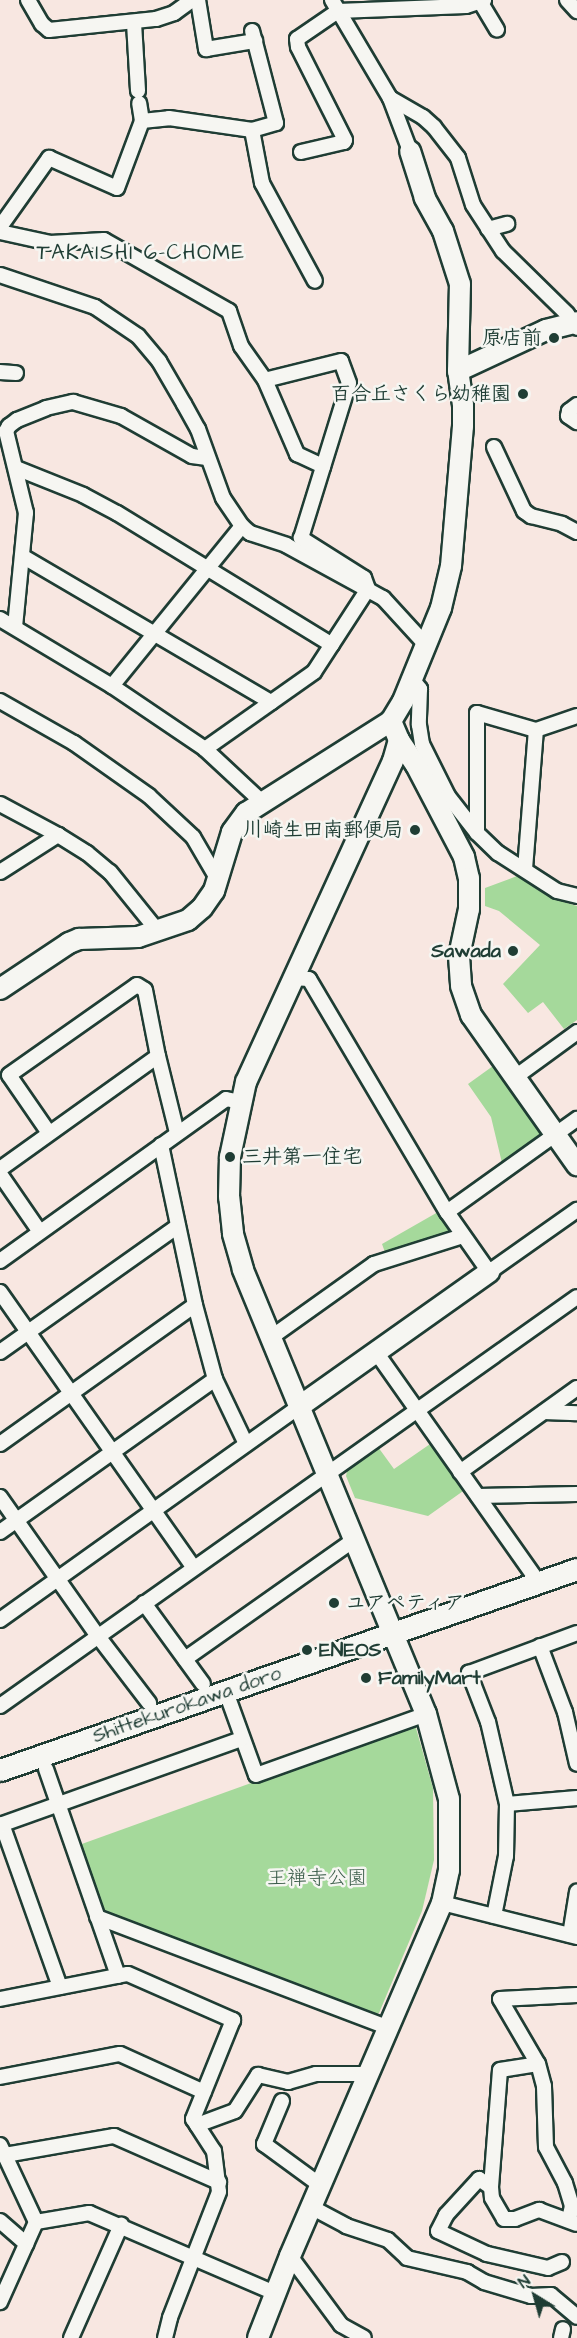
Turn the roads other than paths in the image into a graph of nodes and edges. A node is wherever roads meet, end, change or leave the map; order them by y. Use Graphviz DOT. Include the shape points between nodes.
graph roads {
  1 [pos="28,0"];
  2 [pos="192,0"];
  3 [pos="198,0"];
  4 [pos="567,0"];
  5 [pos="483,1"];
  6 [pos="335,6"];
  7 [pos="577,11"];
  8 [pos="134,23"];
  9 [pos="497,30"];
  10 [pos="390,98"];
  11 [pos="142,121"];
  12 [pos="252,130"];
  13 [pos="410,151"];
  14 [pos="301,152"];
  15 [pos="507,224"];
  16 [pos="0,227"];
  17 [pos="488,230"];
  18 [pos="0,232"];
  19 [pos="0,275"];
  20 [pos="315,282"];
  21 [pos="576,324"];
  22 [pos="458,371"];
  23 [pos="0,372"];
  24 [pos="16,373"];
  25 [pos="265,380"];
  26 [pos="577,405"];
  27 [pos="577,422"];
  28 [pos="5,425"];
  29 [pos="494,447"];
  30 [pos="207,458"];
  31 [pos="323,466"];
  32 [pos="16,468"];
  33 [pos="242,526"];
  34 [pos="577,532"];
  35 [pos="22,556"];
  36 [pos="207,569"];
  37 [pos="368,589"];
  38 [pos="0,619"];
  39 [pos="15,627"];
  40 [pos="154,634"];
  41 [pos="332,645"];
  42 [pos="426,646"];
  43 [pos="412,679"];
  44 [pos="112,686"];
  45 [pos="0,700"];
  46 [pos="271,702"];
  47 [pos="577,716"];
  48 [pos="391,720"];
  49 [pos="536,730"];
  50 [pos="399,740"];
  51 [pos="205,749"];
  52 [pos="262,802"];
  53 [pos="0,804"];
  54 [pos="477,833"];
  55 [pos="58,834"];
  56 [pos="525,869"];
  57 [pos="0,872"];
  58 [pos="217,878"];
  59 [pos="577,896"];
  60 [pos="157,930"];
  61 [pos="293,978"];
  62 [pos="0,989"];
  63 [pos="577,1032"];
  64 [pos="158,1056"];
  65 [pos="514,1077"];
  66 [pos="240,1102"];
  67 [pos="577,1119"];
  68 [pos="49,1133"];
  69 [pos="177,1133"];
  70 [pos="555,1135"];
  71 [pos="161,1145"];
  72 [pos="577,1165"];
  73 [pos="0,1169"];
  74 [pos="0,1174"];
  75 [pos="577,1210"];
  76 [pos="447,1212"];
  77 [pos="178,1226"];
  78 [pos="40,1232"];
  79 [pos="463,1236"];
  80 [pos="0,1261"];
  81 [pos="489,1272"];
  82 [pos="0,1292"];
  83 [pos="577,1298"];
  84 [pos="195,1305"];
  85 [pos="28,1332"];
  86 [pos="273,1336"];
  87 [pos="0,1352"];
  88 [pos="376,1352"];
  89 [pos="215,1380"];
  90 [pos="577,1388"];
  91 [pos="71,1394"];
  92 [pos="300,1406"];
  93 [pos="417,1411"];
  94 [pos="544,1412"];
  95 [pos="577,1413"];
  96 [pos="0,1444"];
  97 [pos="246,1444"];
  98 [pos="112,1452"];
  99 [pos="460,1472"];
  100 [pos="327,1474"];
  101 [pos="577,1494"];
  102 [pos="478,1496"];
  103 [pos="0,1497"];
  104 [pos="153,1510"];
  105 [pos="17,1520"];
  106 [pos="0,1532"];
  107 [pos="354,1540"];
  108 [pos="194,1568"];
  109 [pos="577,1569"];
  110 [pos="58,1578"];
  111 [pos="538,1582"];
  112 [pos="144,1603"];
  113 [pos="0,1620"];
  114 [pos="577,1633"];
  115 [pos="394,1634"];
  116 [pos="97,1635"];
  117 [pos="540,1646"];
  118 [pos="185,1659"];
  119 [pos="203,1684"];
  120 [pos="226,1692"];
  121 [pos="149,1703"];
  122 [pos="577,1704"];
  123 [pos="0,1706"];
  124 [pos="565,1712"];
  125 [pos="426,1714"];
  126 [pos="242,1739"];
  127 [pos="577,1764"];
  128 [pos="46,1769"];
  129 [pos="0,1770"];
  130 [pos="577,1798"];
  131 [pos="58,1804"];
  132 [pos="507,1804"];
  133 [pos="1,1824"];
  134 [pos="577,1892"];
  135 [pos="442,1903"];
  136 [pos="494,1916"];
  137 [pos="97,1917"];
  138 [pos="573,1936"];
  139 [pos="118,1976"];
  140 [pos="60,1987"];
  141 [pos="577,1995"];
  142 [pos="1,1996"];
  143 [pos="389,2028"];
  144 [pos="538,2064"];
  145 [pos="368,2074"];
  146 [pos="0,2077"];
  147 [pos="204,2092"];
  148 [pos="282,2101"];
  149 [pos="197,2125"];
  150 [pos="2,2150"];
  151 [pos="219,2182"];
  152 [pos="320,2185"];
  153 [pos="491,2187"];
  154 [pos="311,2207"];
  155 [pos="0,2221"];
  156 [pos="36,2222"];
  157 [pos="573,2222"];
  158 [pos="121,2225"];
  159 [pos="26,2244"];
  160 [pos="290,2256"];
  161 [pos="196,2257"];
  162 [pos="562,2262"];
  163 [pos="275,2293"];
  164 [pos="0,2302"];
  165 [pos="577,2317"];
  166 [pos="71,2338"];
  167 [pos="165,2338"];
  168 [pos="258,2338"];
  169 [pos="364,2338"];
  1 -- 8 [label="street" via="49,30"];
  2 -- 8 [label="street" via="174,13"];
  3 -- 12 [label="street" via="206,49 253,36 276,123"];
  4 -- 7 [label="street"];
  5 -- 6 [label="street" via="466,6"];
  5 -- 9 [label="street"];
  6 -- 10 [label="street"];
  6 -- 14 [label="street" via="297,39 345,140"];
  8 -- 11 [label="street"];
  10 -- 13 [label="street"];
  10 -- 17 [label="street" via="434,127 458,158 473,205"];
  11 -- 12 [label="street" via="169,118"];
  11 -- 16 [label="street" via="117,188 49,158"];
  12 -- 20 [label="street" via="262,183"];
  13 -- 22 [label="street" via="460,284"];
  15 -- 17 [label="street"];
  17 -- 21 [label="street" via="509,260"];
  18 -- 25 [label="street" via="50,243 104,240 229,310 241,346"];
  19 -- 30 [label="street" via="95,307 138,336 159,361 184,404 198,429"];
  21 -- 22 [label="street" via="546,330"];
  22 -- 42 [label="street" via="463,405 462,449 451,566"];
  23 -- 24 [label="street"];
  25 -- 31 [label="street" via="297,454"];
  25 -- 31 [label="street" via="341,361 349,383"];
  26 -- 27 [label="street" via="568,416"];
  28 -- 30 [label="street" via="73,402 121,416 192,456"];
  28 -- 32 [label="street"];
  29 -- 34 [label="street" via="525,511"];
  30 -- 33 [label="street" via="223,498"];
  31 -- 37 [label="street" via="301,538 364,578"];
  32 -- 35 [label="street" via="26,513"];
  32 -- 36 [label="street" via="83,495"];
  33 -- 36 [label="street"];
  33 -- 37 [label="street"];
  35 -- 39 [label="street"];
  35 -- 40 [label="street"];
  36 -- 40 [label="street"];
  36 -- 41 [label="street"];
  37 -- 41 [label="street"];
  37 -- 42 [label="street" via="383,598"];
  38 -- 39 [label="street"];
  39 -- 44 [label="street"];
  40 -- 44 [label="street"];
  40 -- 46 [label="street"];
  41 -- 46 [label="street" via="314,672"];
  42 -- 43 [label="street"];
  43 -- 48 [label="street"];
  43 -- 54 [label="street" via="420,690 418,725 422,744 448,796"];
  44 -- 51 [label="street"];
  45 -- 58 [label="street" via="74,743 149,796 193,837"];
  46 -- 51 [label="street"];
  47 -- 49 [label="street"];
  48 -- 50 [label="street"];
  48 -- 52 [label="street"];
  49 -- 54 [label="street" via="477,713"];
  49 -- 56 [label="street"];
  50 -- 61 [label="street" via="393,761"];
  50 -- 65 [label="street" via="464,857 469,909 459,956 461,986 475,1022"];
  51 -- 52 [label="street"];
  52 -- 58 [label="street" via="246,813 232,832"];
  53 -- 55 [label="street"];
  54 -- 56 [label="street" via="498,853"];
  55 -- 57 [label="street"];
  55 -- 60 [label="street" via="110,872"];
  56 -- 59 [label="street" via="557,891"];
  58 -- 60 [label="street" via="214,891 188,920"];
  60 -- 62 [label="street" via="138,937 91,938 69,943"];
  61 -- 66 [label="street"];
  61 -- 76 [label="street" via="309,979"];
  63 -- 65 [label="street"];
  64 -- 68 [label="street"];
  64 -- 68 [label="street" via="145,990 137,985 9,1075"];
  64 -- 69 [label="street"];
  65 -- 70 [label="street"];
  66 -- 69 [label="street" via="226,1099"];
  66 -- 86 [label="street" via="230,1157 233,1233 243,1269"];
  67 -- 70 [label="street"];
  68 -- 73 [label="street"];
  69 -- 71 [label="street"];
  70 -- 72 [label="street"];
  70 -- 76 [label="street"];
  71 -- 77 [label="street"];
  71 -- 78 [label="street"];
  74 -- 78 [label="street"];
  75 -- 81 [label="street"];
  76 -- 79 [label="street"];
  77 -- 84 [label="street"];
  77 -- 85 [label="street"];
  78 -- 80 [label="street"];
  79 -- 81 [label="street"];
  79 -- 86 [label="street" via="374,1264"];
  81 -- 88 [label="street"];
  82 -- 85 [label="street"];
  83 -- 93 [label="street"];
  84 -- 89 [label="street"];
  84 -- 91 [label="street"];
  85 -- 87 [label="street"];
  85 -- 91 [label="street"];
  86 -- 92 [label="street"];
  88 -- 92 [label="street"];
  88 -- 93 [label="street"];
  89 -- 97 [label="street"];
  89 -- 98 [label="street"];
  90 -- 94 [label="street"];
  91 -- 96 [label="street"];
  91 -- 98 [label="street"];
  92 -- 97 [label="street"];
  92 -- 100 [label="street"];
  93 -- 99 [label="street"];
  93 -- 100 [label="street"];
  94 -- 95 [label="street"];
  94 -- 99 [label="street"];
  97 -- 104 [label="street"];
  98 -- 104 [label="street"];
  98 -- 105 [label="street"];
  99 -- 102 [label="street"];
  100 -- 107 [label="street"];
  100 -- 108 [label="street"];
  101 -- 102 [label="street"];
  102 -- 111 [label="street"];
  103 -- 105 [label="street"];
  104 -- 108 [label="street"];
  104 -- 110 [label="street"];
  105 -- 106 [label="street"];
  105 -- 110 [label="street"];
  107 -- 115 [label="street"];
  107 -- 118 [label="street"];
  108 -- 112 [label="street"];
  109 -- 111 [label="main road, Shittekurokawa doro"];
  110 -- 113 [label="street"];
  110 -- 116 [label="street"];
  111 -- 115 [label="main road, Shittekurokawa doro"];
  112 -- 116 [label="street"];
  112 -- 118 [label="street"];
  114 -- 117 [label="street"];
  115 -- 120 [label="main road, Shittekurokawa doro"];
  115 -- 125 [label="street"];
  116 -- 121 [label="street"];
  116 -- 123 [label="street"];
  117 -- 124 [label="street"];
  117 -- 132 [label="street" via="469,1673 488,1722"];
  118 -- 119 [label="street"];
  120 -- 126 [label="street"];
  120 -- 129 [label="main road, Shittekurokawa doro"];
  122 -- 124 [label="street"];
  124 -- 127 [label="street"];
  125 -- 126 [label="street" via="256,1775"];
  125 -- 135 [label="street" via="449,1799 450,1849"];
  126 -- 131 [label="street"];
  128 -- 131 [label="street"];
  130 -- 132 [label="street"];
  131 -- 133 [label="street"];
  131 -- 137 [label="street"];
  132 -- 136 [label="street" via="506,1857"];
  133 -- 140 [label="street"];
  134 -- 138 [label="street"];
  135 -- 136 [label="street"];
  135 -- 143 [label="street"];
  136 -- 138 [label="street"];
  137 -- 139 [label="street"];
  137 -- 143 [label="street"];
  139 -- 140 [label="street"];
  139 -- 147 [label="street" via="128,1974 232,2020"];
  140 -- 142 [label="street"];
  141 -- 144 [label="street" via="500,1999"];
  143 -- 145 [label="street"];
  144 -- 153 [label="street" via="500,2070"];
  144 -- 157 [label="street" via="544,2086 546,2147 565,2183"];
  145 -- 149 [label="street" via="316,2074 288,2082 258,2075 235,2111"];
  145 -- 152 [label="street"];
  146 -- 147 [label="street" via="120,2054"];
  147 -- 149 [label="street" via="193,2119"];
  148 -- 152 [label="street" via="264,2144"];
  149 -- 151 [label="street" via="214,2151"];
  150 -- 151 [label="street" via="114,2136"];
  150 -- 156 [label="street"];
  151 -- 161 [label="street" via="213,2213"];
  152 -- 154 [label="street"];
  153 -- 157 [label="street" via="492,2198 504,2219 539,2210"];
  153 -- 162 [label="street" via="479,2179 446,2215 438,2231 487,2254 548,2268"];
  154 -- 160 [label="street"];
  154 -- 165 [label="street" via="346,2226 388,2240 407,2258 466,2272 484,2282 531,2296 551,2295"];
  155 -- 159 [label="street"];
  156 -- 158 [label="street" via="88,2213"];
  156 -- 159 [label="street"];
  158 -- 161 [label="street"];
  158 -- 166 [label="street"];
  159 -- 164 [label="street"];
  160 -- 163 [label="street"];
  160 -- 169 [label="street" via="341,2325"];
  161 -- 163 [label="street"];
  161 -- 167 [label="street"];
  163 -- 168 [label="street"];
}
